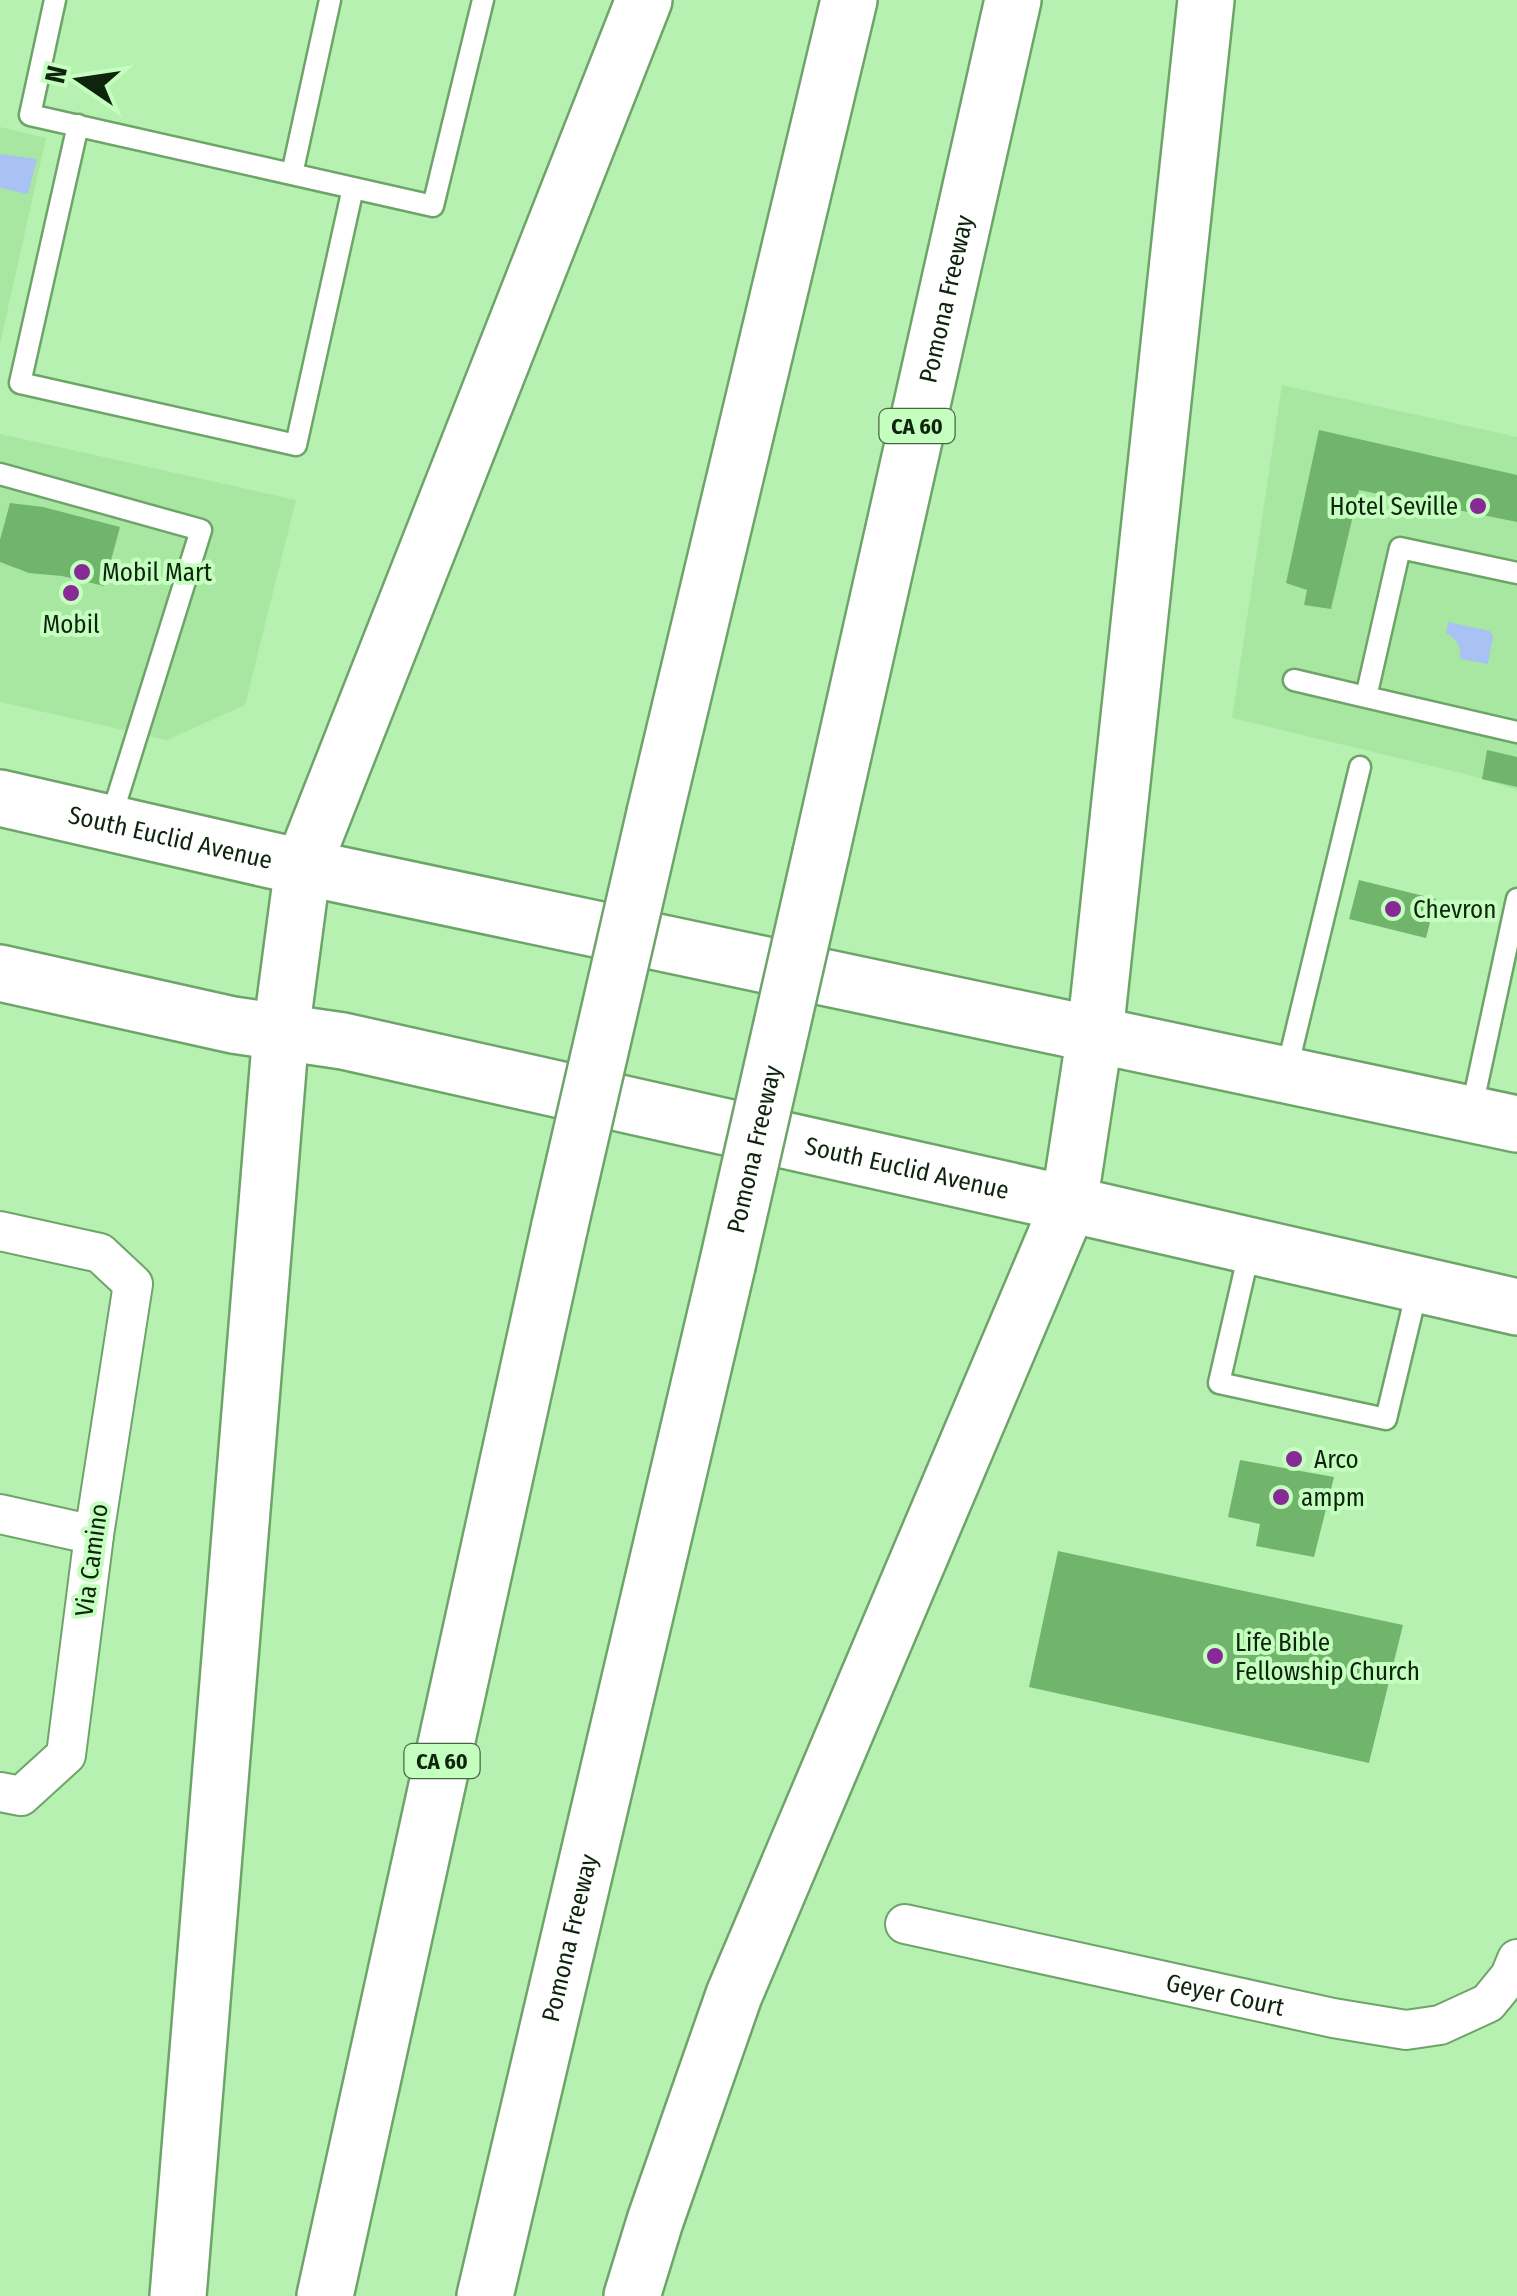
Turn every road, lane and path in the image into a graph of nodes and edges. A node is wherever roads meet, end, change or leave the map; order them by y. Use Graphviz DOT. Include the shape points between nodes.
graph roads {
  1 [pos="54,0"];
  2 [pos="330,0"];
  3 [pos="483,0"];
  4 [pos="644,0"];
  5 [pos="849,0"];
  6 [pos="1014,0"];
  7 [pos="1206,0"];
  8 [pos="78,125"];
  9 [pos="292,174"];
  10 [pos="353,188"];
  11 [pos="0,474"];
  12 [pos="1517,572"];
  13 [pos="1294,680"];
  14 [pos="1366,697"];
  15 [pos="1517,732"];
  16 [pos="1360,767"];
  17 [pos="0,798"];
  18 [pos="109,823"];
  19 [pos="303,866"];
  20 [pos="1517,899"];
  21 [pos="1510,968"];
  22 [pos="0,973"];
  23 [pos="281,1032"];
  24 [pos="1095,1034"];
  25 [pos="1285,1074"];
  26 [pos="1494,1119"];
  27 [pos="1069,1204"];
  28 [pos="0,1231"];
  29 [pos="1250,1246"];
  30 [pos="1418,1285"];
  31 [pos="1517,1308"];
  32 [pos="0,1514"];
  33 [pos="94,1535"];
  34 [pos="0,1792"];
  35 [pos="905,1924"];
  36 [pos="1517,1959"];
  37 [pos="178,2296"];
  38 [pos="325,2296"];
  39 [pos="485,2296"];
  40 [pos="632,2296"];
  1 -- 8 [label="lane" via="30,114"];
  2 -- 9 [label="lane"];
  3 -- 10 [label="lane" via="433,206"];
  4 -- 19 [label="main road"];
  5 -- 38 [label="main road, CA 60, bridge" via="560,1226"];
  6 -- 39 [label="main road, Pomona Freeway / CA 60, bridge" via="728,1266"];
  7 -- 24 [label="main road"];
  8 -- 9 [label="lane"];
  8 -- 10 [label="lane" via="20,383 296,446"];
  9 -- 10 [label="lane"];
  11 -- 18 [label="lane" via="200,530"];
  12 -- 14 [label="lane" via="1400,548"];
  13 -- 14 [label="lane"];
  14 -- 15 [label="lane"];
  16 -- 25 [label="lane"];
  17 -- 18 [label="main road, South Euclid Avenue"];
  18 -- 19 [label="main road, South Euclid Avenue"];
  19 -- 23 [label="main road"];
  19 -- 24 [label="main road, South Euclid Avenue"];
  20 -- 21 [label="lane"];
  21 -- 26 [label="lane"];
  22 -- 23 [label="main road, South Euclid Avenue"];
  23 -- 27 [label="main road, South Euclid Avenue"];
  23 -- 37 [label="main road"];
  24 -- 25 [label="main road, South Euclid Avenue"];
  24 -- 27 [label="main road"];
  25 -- 26 [label="main road, South Euclid Avenue"];
  27 -- 29 [label="main road, South Euclid Avenue"];
  27 -- 40 [label="main road" via="734,1995"];
  28 -- 33 [label="street, Via Camino" via="100,1254 132,1284"];
  29 -- 30 [label="main road, South Euclid Avenue"];
  29 -- 30 [label="lane" via="1219,1383 1386,1419"];
  30 -- 31 [label="main road, South Euclid Avenue"];
  32 -- 33 [label="street"];
  33 -- 34 [label="street, Via Camino" via="66,1756 22,1796"];
  35 -- 36 [label="street, Geyer Court" via="1406,2030 1440,2025 1488,2003"];
}
